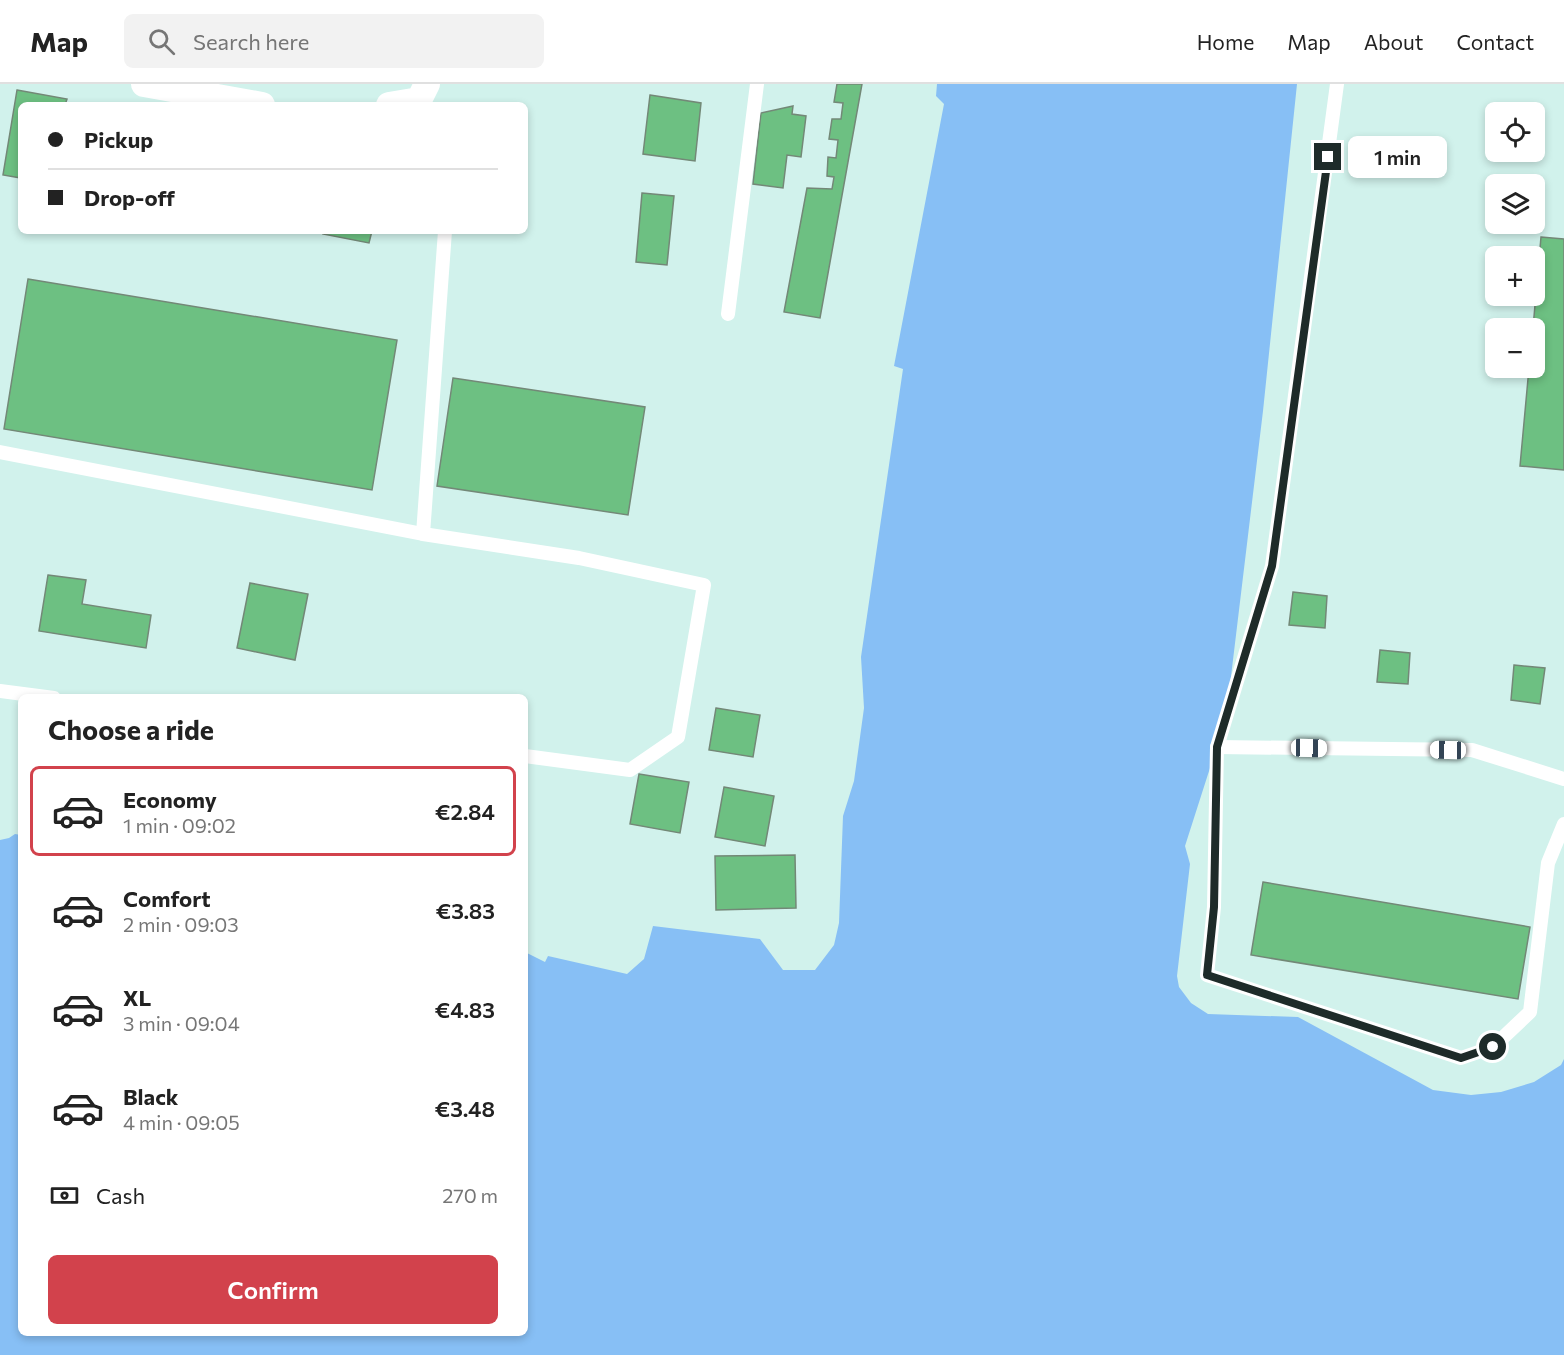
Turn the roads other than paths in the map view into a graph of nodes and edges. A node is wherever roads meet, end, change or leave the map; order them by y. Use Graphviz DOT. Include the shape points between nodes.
graph roads {
  1 [pos="144,84"];
  2 [pos="757,84"];
  3 [pos="1337,84"];
  4 [pos="423,96"];
  5 [pos="245,102"];
  6 [pos="400,102"];
  7 [pos="445,234"];
  8 [pos="728,315"];
  9 [pos="0,452"];
  10 [pos="423,534"];
  11 [pos="0,691"];
  12 [pos="23,694"];
  13 [pos="1217,747"];
  14 [pos="528,756"];
  15 [pos="1564,778"];
  16 [pos="1564,824"];
  1 -- 5 [label="street"];
  2 -- 8 [label="lane"];
  3 -- 13 [label="lane" via="1272,566"];
  4 -- 6 [label="street"];
  7 -- 10 [label="lane"];
  9 -- 10 [label="lane"];
  10 -- 14 [label="lane" via="579,558 704,585 678,737 630,770"];
  11 -- 12 [label="lane"];
  13 -- 15 [label="lane" via="1472,750"];
  13 -- 16 [label="lane" via="1214,907 1207,975 1461,1058 1493,1047 1530,1012 1548,863"];
}
